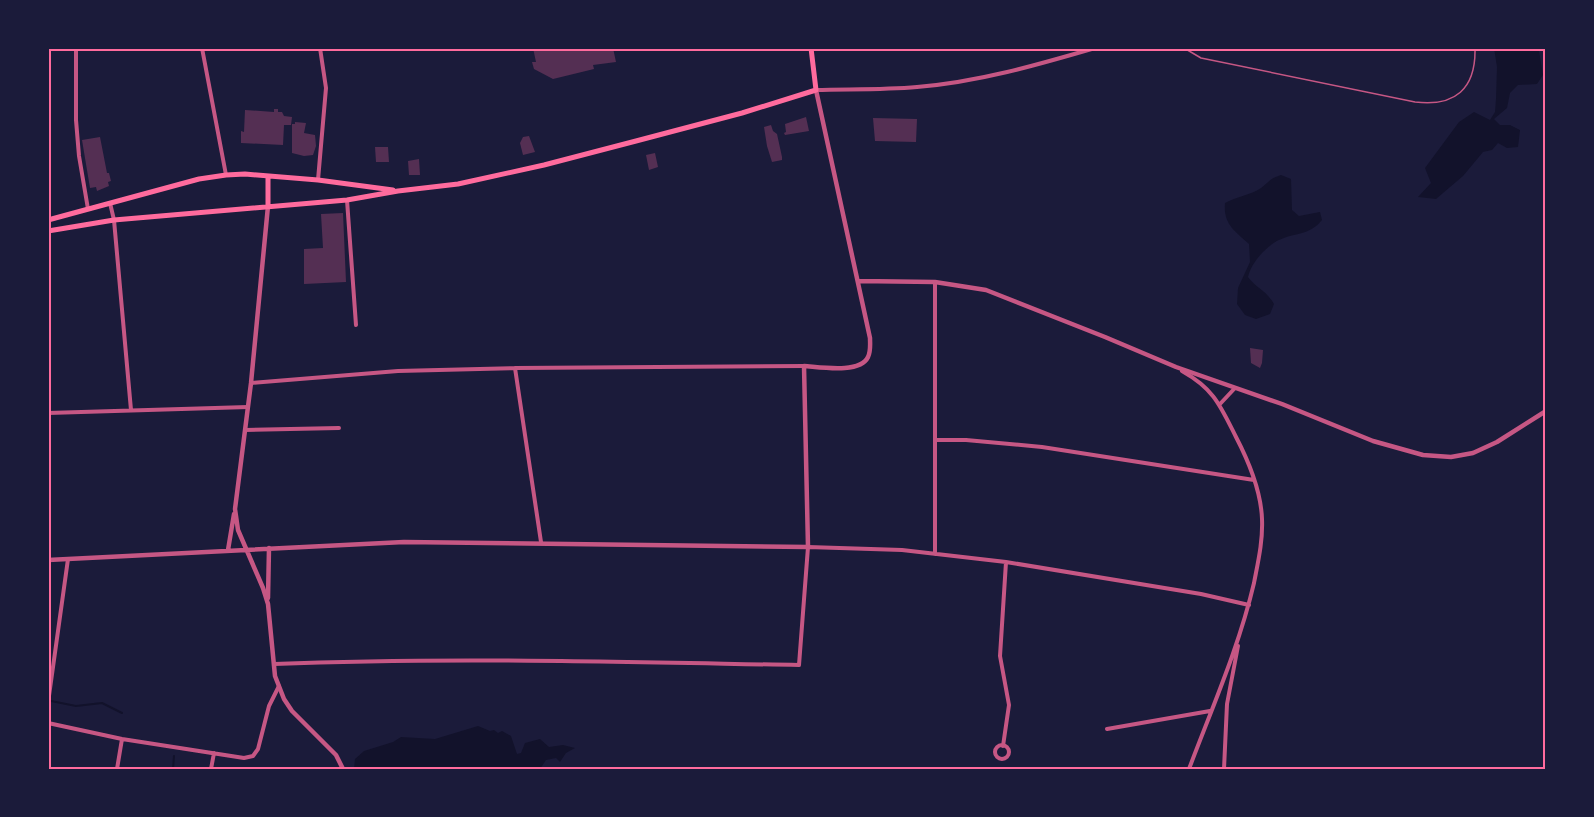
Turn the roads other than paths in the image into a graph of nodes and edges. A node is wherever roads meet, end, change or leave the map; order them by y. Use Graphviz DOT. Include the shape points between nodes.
graph roads {
  1 [pos="76,48"];
  2 [pos="202,48"];
  3 [pos="321,48"];
  4 [pos="811,48"];
  5 [pos="1095,48"];
  6 [pos="1184,48"];
  7 [pos="1475,48"];
  8 [pos="816,90"];
  9 [pos="226,175"];
  10 [pos="268,176"];
  11 [pos="318,180"];
  12 [pos="398,191"];
  13 [pos="347,200"];
  14 [pos="110,203"];
  15 [pos="268,206"];
  16 [pos="88,209"];
  17 [pos="48,220"];
  18 [pos="114,220"];
  19 [pos="48,231"];
  20 [pos="858,281"];
  21 [pos="935,282"];
  22 [pos="356,325"];
  23 [pos="804,366"];
  24 [pos="515,368"];
  25 [pos="1176,368"];
  26 [pos="251,383"];
  27 [pos="1235,388"];
  28 [pos="1220,404"];
  29 [pos="248,407"];
  30 [pos="131,410"];
  31 [pos="1546,411"];
  32 [pos="48,413"];
  33 [pos="339,428"];
  34 [pos="245,430"];
  35 [pos="935,440"];
  36 [pos="1255,480"];
  37 [pos="236,508"];
  38 [pos="542,542"];
  39 [pos="269,548"];
  40 [pos="808,548"];
  41 [pos="228,550"];
  42 [pos="246,550"];
  43 [pos="935,554"];
  44 [pos="68,559"];
  45 [pos="48,560"];
  46 [pos="1006,562"];
  47 [pos="268,604"];
  48 [pos="1249,605"];
  49 [pos="1239,639"];
  50 [pos="274,664"];
  51 [pos="279,686"];
  52 [pos="48,703"];
  53 [pos="1211,711"];
  54 [pos="48,723"];
  55 [pos="1107,729"];
  56 [pos="122,739"];
  57 [pos="1003,746"];
  58 [pos="214,753"];
  59 [pos="117,769"];
  60 [pos="211,769"];
  61 [pos="343,769"];
  62 [pos="1189,769"];
  63 [pos="1224,769"];
  1 -- 16 [label="street" via="76,120"];
  2 -- 9 [label="street"];
  3 -- 11 [label="street" via="326,88"];
  4 -- 8 [label="main road"];
  5 -- 8 [label="street" via="957,82"];
  6 -- 7 [label="lane" via="1201,58 1433,104 1452,99 1468,83"];
  8 -- 12 [label="main road" via="544,165 458,184"];
  8 -- 20 [label="street"];
  9 -- 10 [label="main road"];
  9 -- 14 [label="main road" via="199,178"];
  10 -- 11 [label="main road"];
  10 -- 15 [label="main road"];
  11 -- 12 [label="main road"];
  12 -- 13 [label="main road"];
  13 -- 15 [label="main road"];
  13 -- 22 [label="street"];
  14 -- 16 [label="main road"];
  14 -- 18 [label="street"];
  15 -- 18 [label="main road"];
  15 -- 26 [label="street"];
  16 -- 17 [label="main road"];
  18 -- 19 [label="main road"];
  18 -- 30 [label="street"];
  20 -- 21 [label="street"];
  20 -- 23 [label="street" via="870,338 868,359 860,366 848,368"];
  21 -- 25 [label="street" via="1004,296"];
  21 -- 35 [label="street"];
  23 -- 24 [label="street"];
  23 -- 40 [label="street"];
  24 -- 26 [label="street" via="398,371"];
  24 -- 38 [label="street"];
  25 -- 27 [label="street"];
  25 -- 28 [label="street" via="1206,386"];
  26 -- 29 [label="street"];
  27 -- 28 [label="street"];
  27 -- 31 [label="street" via="1373,441 1442,457 1473,453"];
  28 -- 36 [label="street"];
  29 -- 30 [label="street"];
  29 -- 34 [label="street"];
  30 -- 32 [label="street"];
  33 -- 34 [label="street"];
  34 -- 37 [label="street"];
  35 -- 36 [label="street" via="1042,447"];
  35 -- 43 [label="street"];
  36 -- 48 [label="street" via="1262,539"];
  37 -- 41 [label="street"];
  37 -- 42 [label="street" via="238,531"];
  38 -- 39 [label="street" via="404,542"];
  38 -- 40 [label="street"];
  39 -- 42 [label="street"];
  39 -- 47 [label="street"];
  40 -- 43 [label="street"];
  40 -- 50 [label="street" via="799,665 487,660"];
  41 -- 42 [label="street"];
  41 -- 44 [label="street"];
  42 -- 47 [label="street"];
  43 -- 46 [label="street"];
  44 -- 45 [label="street"];
  44 -- 52 [label="street"];
  46 -- 48 [label="street"];
  46 -- 57 [label="street" via="1000,656 1009,705"];
  47 -- 50 [label="street"];
  48 -- 49 [label="street"];
  49 -- 53 [label="street"];
  49 -- 63 [label="street" via="1227,704"];
  50 -- 51 [label="street"];
  51 -- 58 [label="street" via="253,756"];
  51 -- 61 [label="street" via="292,711 324,741"];
  53 -- 55 [label="street"];
  53 -- 62 [label="street"];
  54 -- 56 [label="street"];
  56 -- 58 [label="street"];
  56 -- 59 [label="street"];
  58 -- 60 [label="street"];
}
